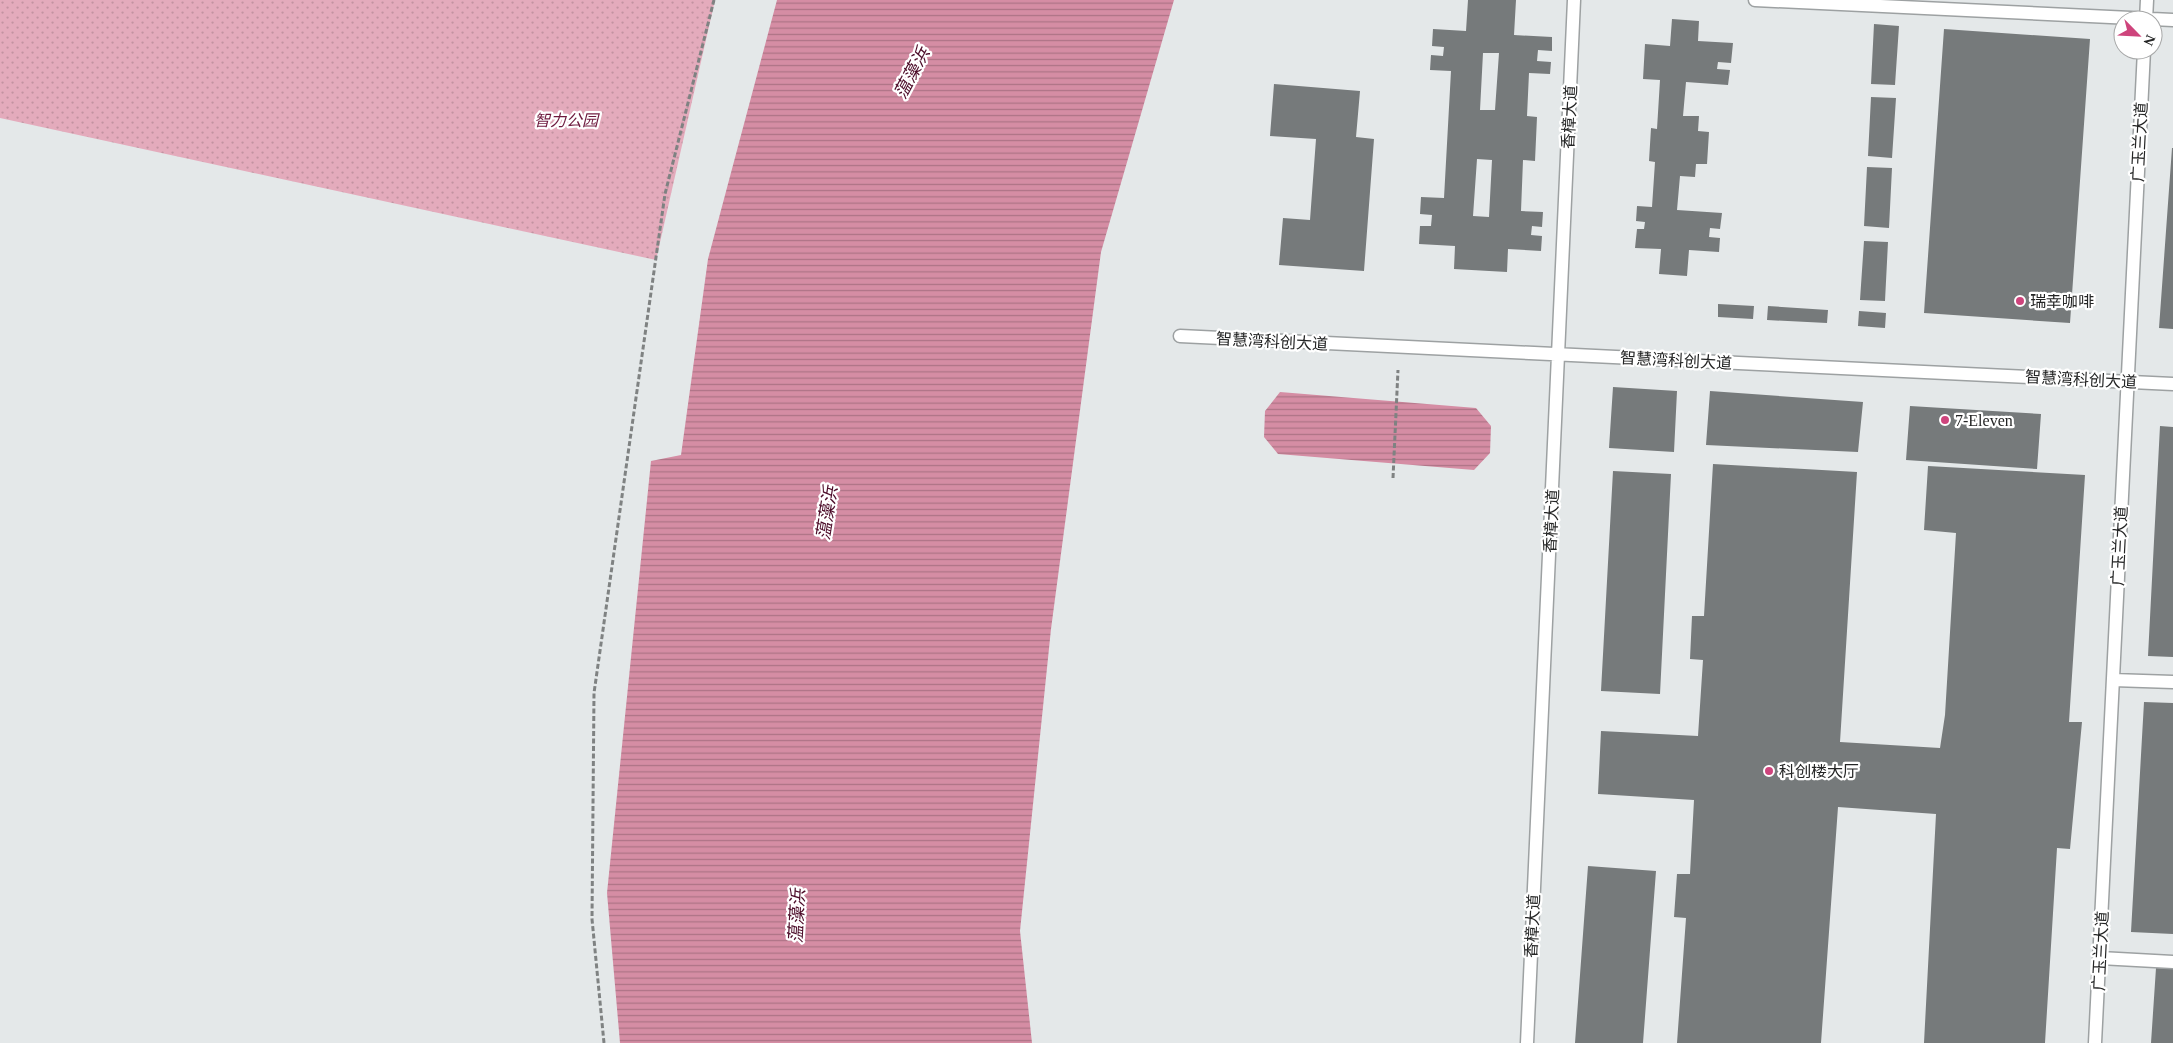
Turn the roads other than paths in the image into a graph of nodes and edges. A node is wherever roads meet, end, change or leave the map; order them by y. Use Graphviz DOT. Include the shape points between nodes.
graph roads {
  1 [pos="1574,0"];
  2 [pos="1755,0"];
  3 [pos="2113,17"];
  4 [pos="2143,60"];
  5 [pos="1180,336"];
  6 [pos="1558,355"];
  7 [pos="2127,381"];
  8 [pos="2173,384"];
  9 [pos="2113,680"];
  10 [pos="2173,682"];
  11 [pos="2100,958"];
  12 [pos="2173,962"];
  13 [pos="1527,1043"];
  14 [pos="2096,1043"];
  1 -- 6 [label="lane, 香樟大道"];
  2 -- 3 [label="lane"];
  4 -- 7 [label="lane, 广玉兰大道"];
  5 -- 6 [label="lane, 智慧湾科创大道"];
  6 -- 7 [label="lane, 智慧湾科创大道"];
  6 -- 13 [label="lane, 香樟大道"];
  7 -- 8 [label="lane, 智慧湾科创大道"];
  7 -- 9 [label="lane, 广玉兰大道"];
  9 -- 10 [label="lane"];
  9 -- 11 [label="lane, 广玉兰大道"];
  11 -- 12 [label="lane"];
  11 -- 14 [label="lane, 广玉兰大道"];
}
